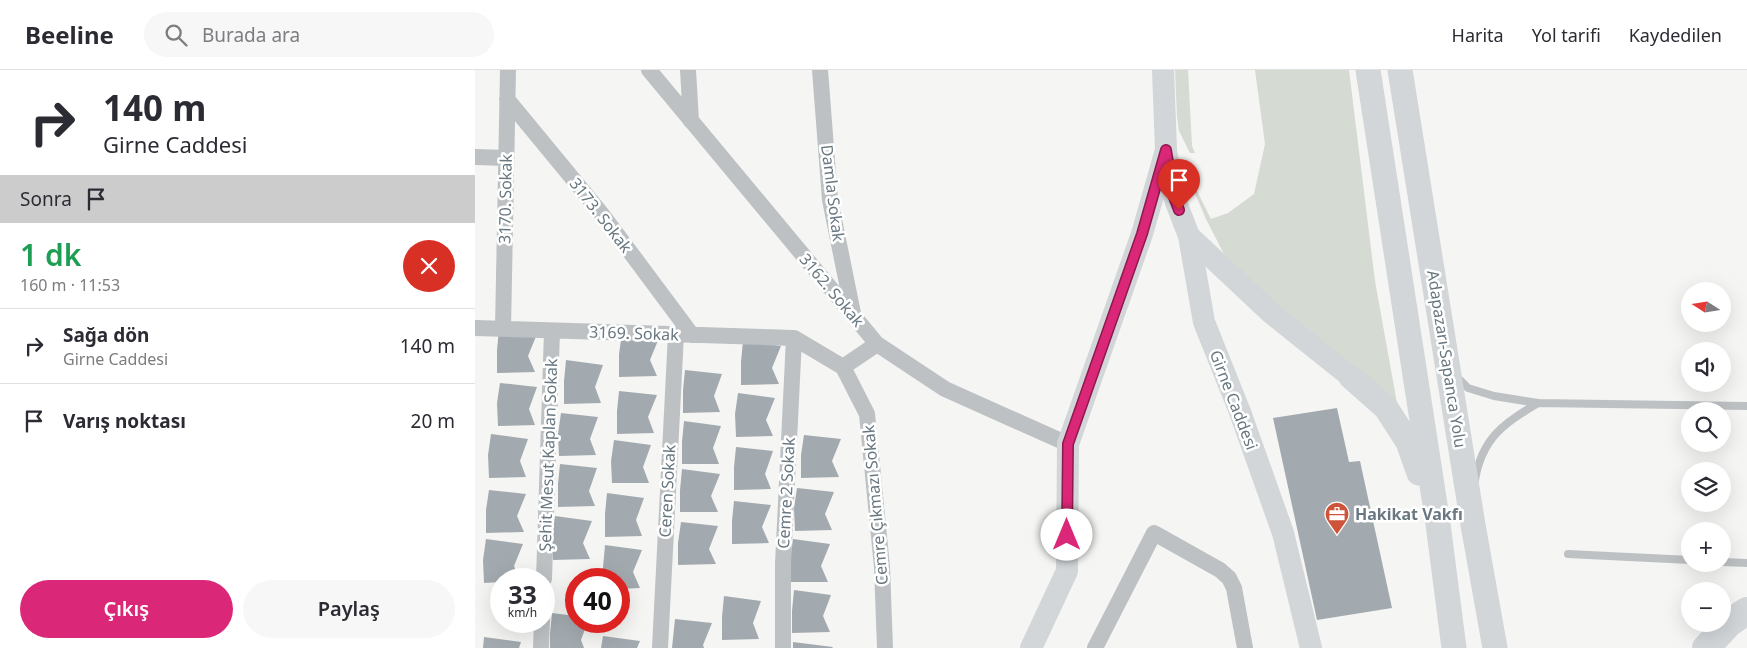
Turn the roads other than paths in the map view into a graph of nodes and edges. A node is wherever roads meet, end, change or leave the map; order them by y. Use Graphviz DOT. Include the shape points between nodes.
graph roads {
  1 [pos="508,70"];
  2 [pos="649,70"];
  3 [pos="688,70"];
  4 [pos="820,70"];
  5 [pos="1163,70"];
  6 [pos="1368,70"];
  7 [pos="1400,70"];
  8 [pos="507,99"];
  9 [pos="691,121"];
  10 [pos="1166,150"];
  11 [pos="475,157"];
  12 [pos="506,158"];
  13 [pos="1189,236"];
  14 [pos="853,315"];
  15 [pos="475,328"];
  16 [pos="503,329"];
  17 [pos="552,330"];
  18 [pos="684,334"];
  19 [pos="794,338"];
  20 [pos="877,344"];
  21 [pos="1447,365"];
  22 [pos="843,367"];
  23 [pos="1351,377"];
  24 [pos="1538,403"];
  25 [pos="1747,406"];
  26 [pos="1068,444"];
  27 [pos="1471,509"];
  28 [pos="1437,524"];
  29 [pos="1568,554"];
  30 [pos="1681,560"];
  31 [pos="1731,562"];
  32 [pos="1747,563"];
  33 [pos="543,568"];
  34 [pos="1747,611"];
  35 [pos="542,633"];
  36 [pos="541,648"];
  37 [pos="660,648"];
  38 [pos="783,648"];
  39 [pos="885,648"];
  40 [pos="1031,648"];
  41 [pos="1095,648"];
  42 [pos="1245,648"];
  43 [pos="1311,648"];
  44 [pos="1454,648"];
  45 [pos="1495,648"];
  46 [pos="1706,648"];
  1 -- 8 [label="street, 3170. Sokak"];
  2 -- 9 [label="street, 3162. Sokak"];
  3 -- 9 [label="street"];
  4 -- 14 [label="street, Damla Sokak" via="830,200"];
  5 -- 10 [label="street"];
  6 -- 28 [label="main road, Adapazarı-Sapanca Yolu"];
  7 -- 21 [label="main road, Adapazarı-Sapanca Yolu"];
  8 -- 12 [label="street, 3170. Sokak"];
  8 -- 18 [label="street, 3173. Sokak" via="601,212"];
  9 -- 14 [label="street, 3162. Sokak"];
  10 -- 13 [label="street, Girne Caddesi" via="1174,197"];
  10 -- 26 [label="street" via="1142,234"];
  11 -- 12 [label="street"];
  12 -- 16 [label="street, 3170. Sokak"];
  13 -- 23 [label="street" via="1271,313"];
  13 -- 43 [label="street, Girne Caddesi" via="1204,322 1283,533"];
  14 -- 20 [label="street, 3162. Sokak"];
  15 -- 16 [label="street, 3169. Sokak"];
  16 -- 17 [label="street, 3169. Sokak"];
  17 -- 18 [label="street, 3169. Sokak"];
  17 -- 33 [label="street, Şehit Mesut Kaplan Sokak"];
  18 -- 19 [label="street, 3169. Sokak"];
  18 -- 37 [label="street, Ceren Sokak"];
  19 -- 22 [label="street"];
  19 -- 38 [label="street, Cemre 2 Sokak" via="783,564"];
  20 -- 22 [label="street"];
  20 -- 26 [label="street, 3162. Sokak" via="945,389"];
  21 -- 24 [label="lane" via="1468,388"];
  21 -- 27 [label="main road, Adapazarı-Sapanca Yolu"];
  22 -- 39 [label="street, Cemre Çıkmazı Sokak" via="867,414 882,567"];
  23 -- 28 [label="main road" via="1386,408 1408,442"];
  24 -- 25 [label="lane"];
  24 -- 27 [label="lane" via="1509,420 1487,444 1477,470"];
  26 -- 40 [label="street" via="1067,571"];
  27 -- 45 [label="main road, Adapazarı-Sapanca Yolu"];
  28 -- 44 [label="main road, Adapazarı-Sapanca Yolu"];
  29 -- 30 [label="lane"];
  31 -- 32 [label="lane"];
  34 -- 46 [label="highway" via="1729,623"];
  35 -- 36 [label="street"];
  41 -- 42 [label="street" via="1154,533 1229,578 1234,588"];
}
